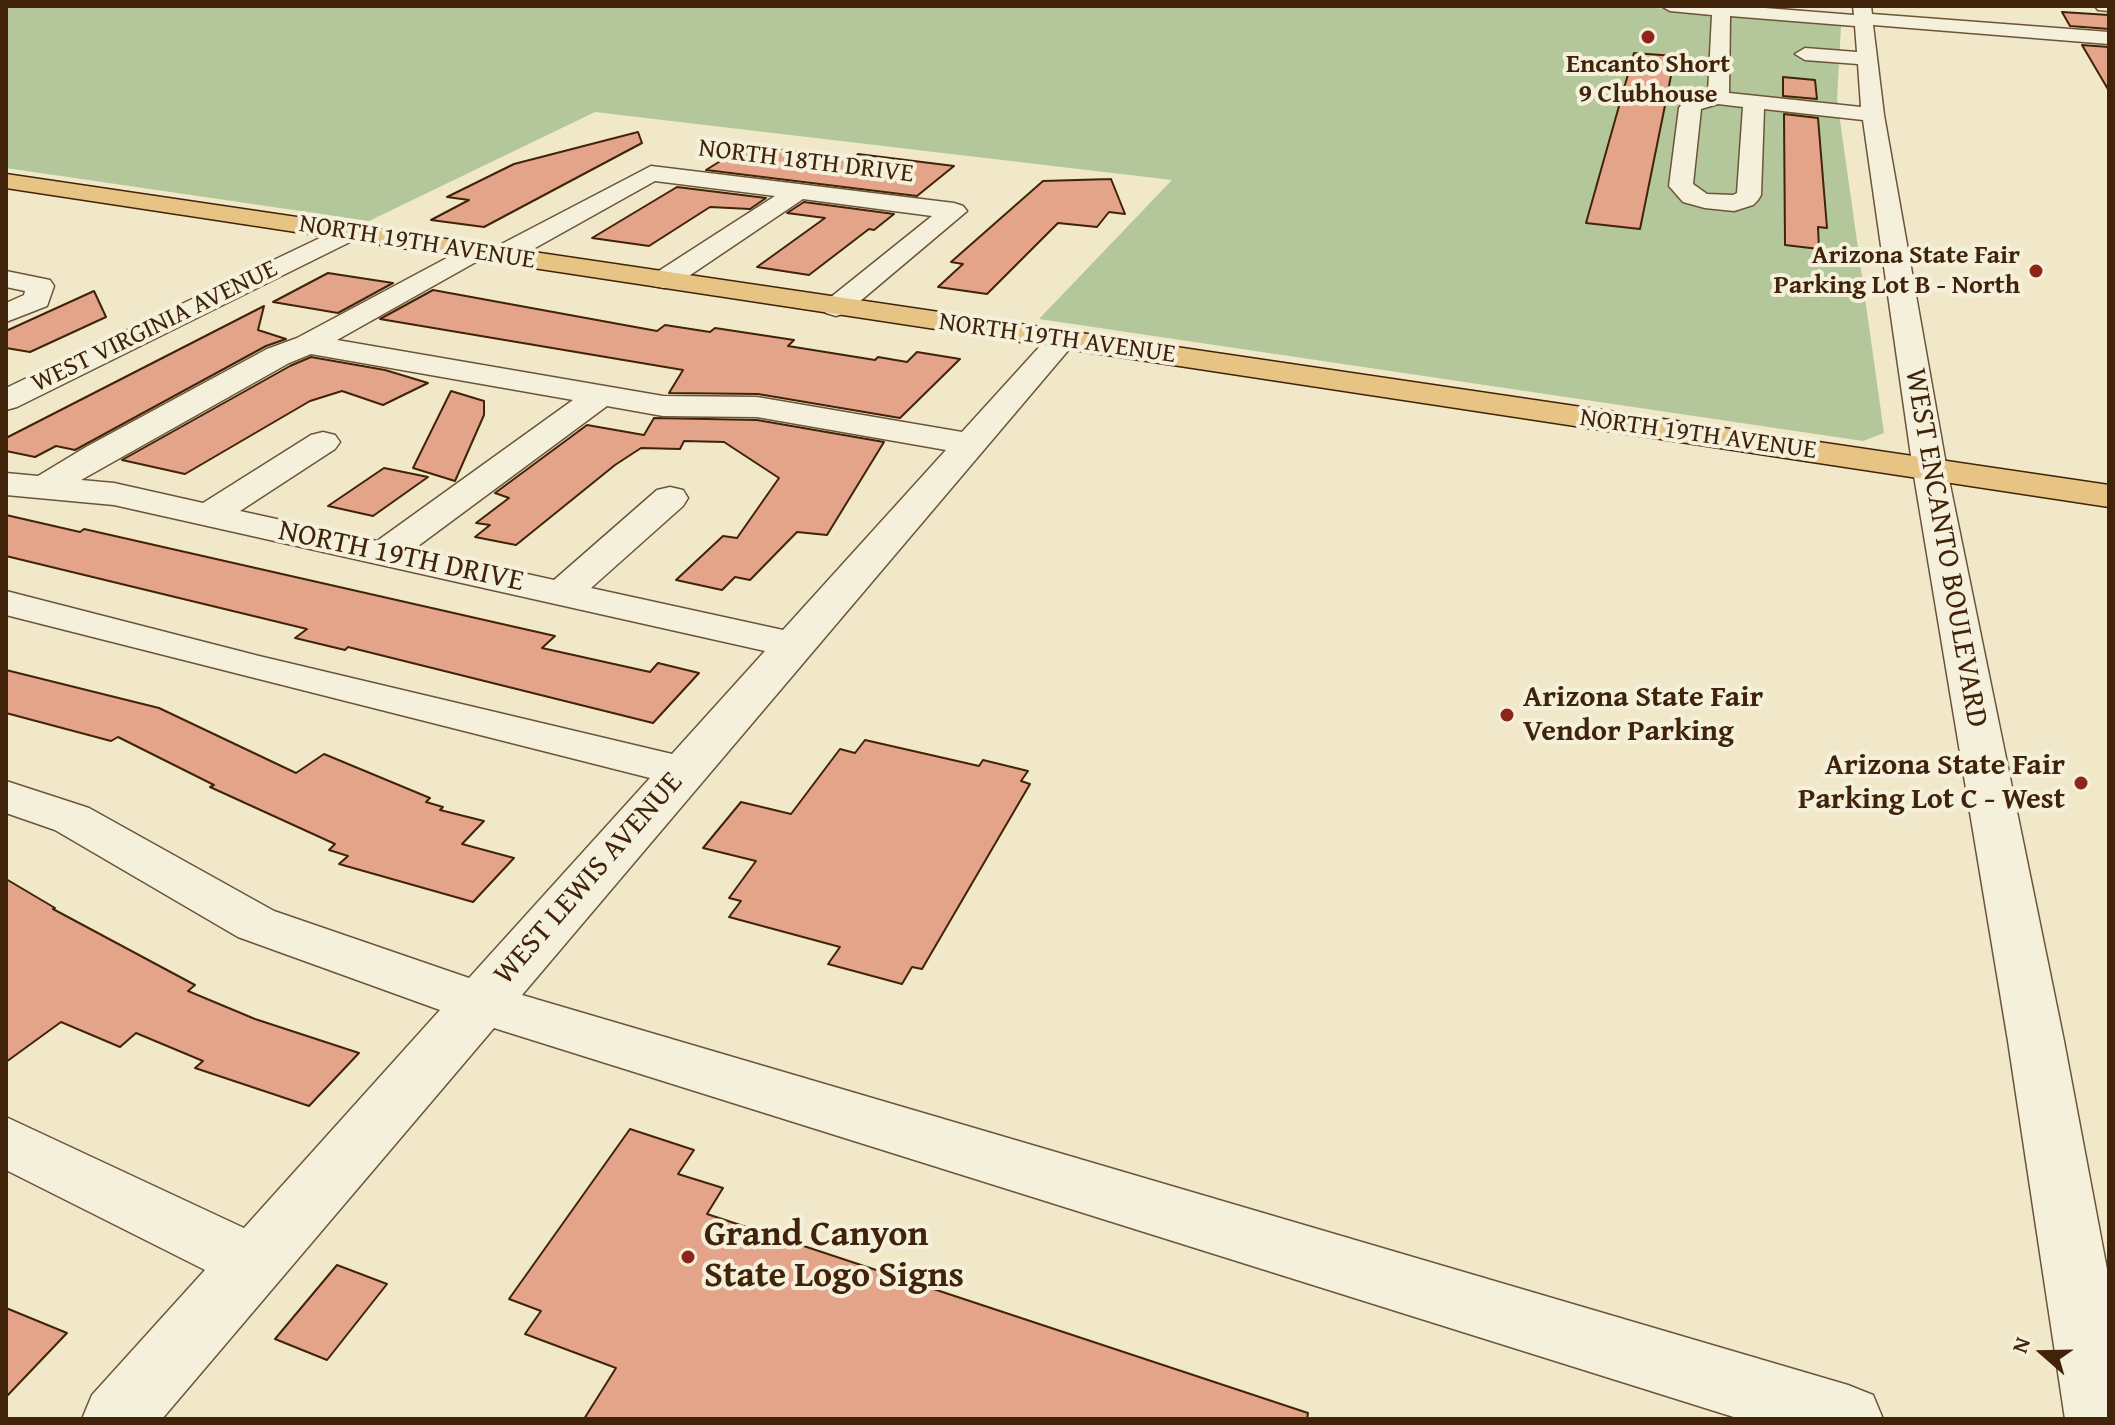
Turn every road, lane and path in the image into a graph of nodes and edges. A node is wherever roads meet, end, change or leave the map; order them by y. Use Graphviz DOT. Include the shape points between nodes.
graph roads {
  1 [pos="1670,6"];
  2 [pos="1726,9"];
  3 [pos="1863,15"];
  4 [pos="2109,38"];
  5 [pos="1805,54"];
  6 [pos="1868,59"];
  7 [pos="1718,98"];
  8 [pos="1754,102"];
  9 [pos="1873,115"];
  10 [pos="6,181"];
  11 [pos="799,191"];
  12 [pos="347,233"];
  13 [pos="487,254"];
  14 [pos="6,279"];
  15 [pos="664,280"];
  16 [pos="836,307"];
  17 [pos="6,313"];
  18 [pos="1062,340"];
  19 [pos="308,344"];
  20 [pos="601,395"];
  21 [pos="6,400"];
  22 [pos="323,442"];
  23 [pos="970,444"];
  24 [pos="1930,470"];
  25 [pos="6,484"];
  26 [pos="47,486"];
  27 [pos="2109,496"];
  28 [pos="670,498"];
  29 [pos="211,514"];
  30 [pos="383,554"];
  31 [pos="563,592"];
  32 [pos="6,603"];
  33 [pos="794,645"];
  34 [pos="683,771"];
  35 [pos="6,796"];
  36 [pos="480,1003"];
  37 [pos="6,1142"];
  38 [pos="253,1263"];
  39 [pos="117,1419"];
  40 [pos="1848,1419"];
  41 [pos="2100,1419"];
  1 -- 2 [label="street"];
  2 -- 3 [label="street" via="1758,15"];
  2 -- 7 [label="street"];
  3 -- 4 [label="street"];
  3 -- 6 [label="street, WEST ENCANTO BOULEVARD"];
  5 -- 6 [label="street"];
  6 -- 9 [label="street, WEST ENCANTO BOULEVARD"];
  7 -- 8 [label="street"];
  7 -- 8 [label="street" via="1694,104 1686,140 1681,186 1705,201 1734,203 1749,195"];
  8 -- 9 [label="street"];
  9 -- 24 [label="street, WEST ENCANTO BOULEVARD"];
  10 -- 12 [label="main road, NORTH 19TH AVENUE"];
  11 -- 13 [label="street, NORTH 18TH DRIVE" via="651,173"];
  11 -- 15 [label="street"];
  11 -- 16 [label="street, NORTH 18TH DRIVE" via="954,211"];
  12 -- 13 [label="main road, NORTH 19TH AVENUE"];
  12 -- 21 [label="street, WEST VIRGINIA AVENUE"];
  13 -- 15 [label="main road, NORTH 19TH AVENUE"];
  13 -- 19 [label="street"];
  14 -- 17 [label="street" via="40,286 37,300"];
  15 -- 16 [label="main road, NORTH 19TH AVENUE"];
  16 -- 18 [label="main road, NORTH 19TH AVENUE"];
  18 -- 23 [label="street, WEST LEWIS AVENUE"];
  18 -- 24 [label="main road, NORTH 19TH AVENUE"];
  19 -- 20 [label="street"];
  19 -- 26 [label="street"];
  20 -- 23 [label="street" via="663,406 770,409"];
  20 -- 30 [label="street"];
  22 -- 29 [label="street"];
  23 -- 33 [label="street, WEST LEWIS AVENUE"];
  24 -- 27 [label="main road, NORTH 19TH AVENUE"];
  24 -- 41 [label="street, WEST ENCANTO BOULEVARD"];
  25 -- 26 [label="street, NORTH 19TH DRIVE"];
  26 -- 29 [label="street, NORTH 19TH DRIVE"];
  28 -- 31 [label="street"];
  29 -- 30 [label="street, NORTH 19TH DRIVE"];
  30 -- 31 [label="street, NORTH 19TH DRIVE"];
  31 -- 33 [label="street, NORTH 19TH DRIVE"];
  32 -- 34 [label="street"];
  33 -- 34 [label="street, WEST LEWIS AVENUE"];
  34 -- 36 [label="street, WEST LEWIS AVENUE"];
  35 -- 36 [label="street" via="72,819 256,924"];
  36 -- 38 [label="street, WEST LEWIS AVENUE"];
  36 -- 40 [label="street"];
  37 -- 38 [label="street"];
  38 -- 39 [label="street, WEST LEWIS AVENUE"];
}
